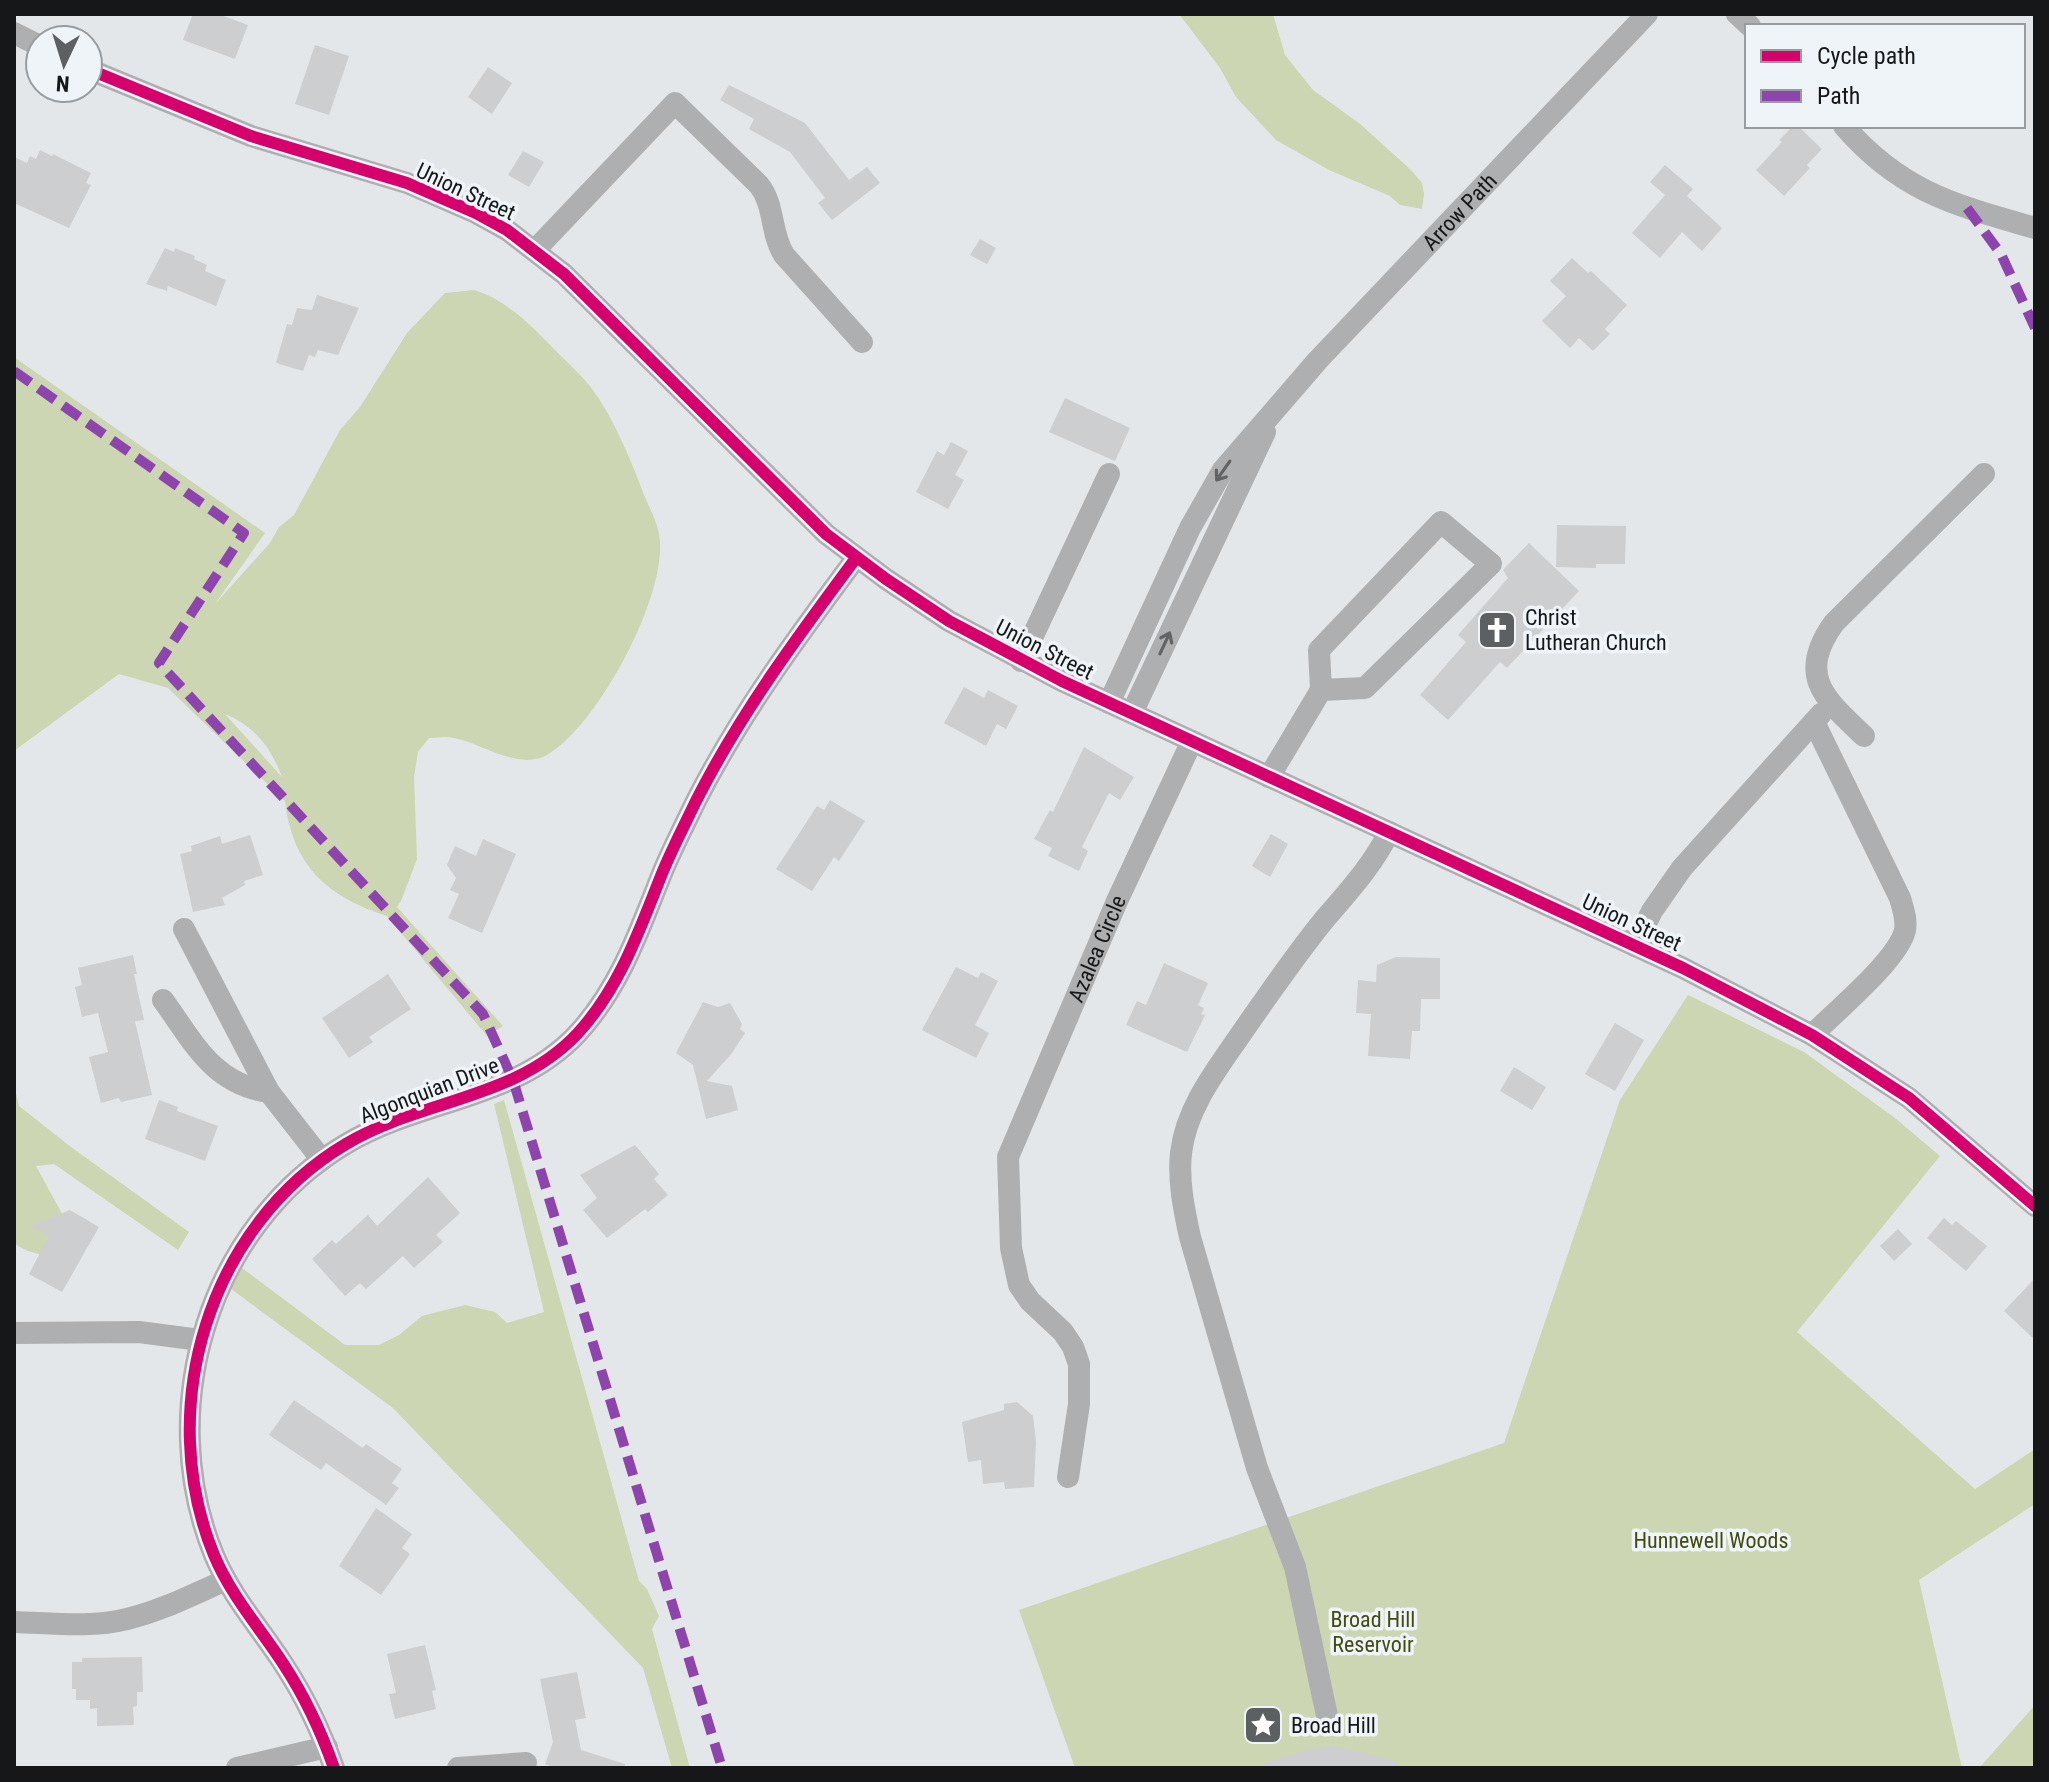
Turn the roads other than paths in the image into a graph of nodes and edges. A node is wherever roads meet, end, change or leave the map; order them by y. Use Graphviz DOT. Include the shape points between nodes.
graph roads {
  1 [pos="1647,14"];
  2 [pos="104,76"];
  3 [pos="1846,128"];
  4 [pos="2035,228"];
  5 [pos="535,250"];
  6 [pos="862,342"];
  7 [pos="1274,412"];
  8 [pos="1109,474"];
  9 [pos="1984,474"];
  10 [pos="856,558"];
  11 [pos="1021,661"];
  12 [pos="1321,690"];
  13 [pos="1109,703"];
  14 [pos="1830,704"];
  15 [pos="1132,713"];
  16 [pos="1814,722"];
  17 [pos="1864,736"];
  18 [pos="1192,741"];
  19 [pos="1269,777"];
  20 [pos="1389,832"];
  21 [pos="184,929"];
  22 [pos="1635,946"];
  23 [pos="163,1000"];
  24 [pos="1812,1035"];
  25 [pos="269,1092"];
  26 [pos="322,1160"];
  27 [pos="2035,1206"];
  28 [pos="14,1333"];
  29 [pos="200,1340"];
  30 [pos="1068,1477"];
  31 [pos="226,1580"];
  32 [pos="14,1622"];
  33 [pos="1329,1725"];
  34 [pos="330,1758"];
  35 [pos="526,1763"];
  36 [pos="237,1768"];
  37 [pos="458,1768"];
  1 -- 7 [label="street, Arrow Path"];
  2 -- 5 [label="street, Union Street" via="251,136 430,192"];
  3 -- 4 [label="street" via="1904,180 1967,208"];
  5 -- 6 [label="street" via="675,103 768,195 776,242 784,255"];
  5 -- 10 [label="street, Union Street" via="793,504"];
  7 -- 13 [label="street, Arrow Path, one-way" via="1205,499"];
  15 -- 7 [label="street, Arrow Path, one-way"];
  8 -- 11 [label="street"];
  9 -- 14 [label="street" via="1825,635 1815,674"];
  10 -- 11 [label="street, Union Street" via="949,621"];
  10 -- 26 [label="street, Algonquian Drive" via="717,762 620,974 584,1026 557,1052 513,1080 373,1130"];
  11 -- 13 [label="street, Union Street"];
  12 -- 12 [label="street" via="1319,650 1441,522 1491,564 1365,688"];
  12 -- 19 [label="street"];
  13 -- 15 [label="street, Union Street"];
  14 -- 16 [label="street"];
  14 -- 17 [label="street"];
  15 -- 18 [label="street, Union Street"];
  16 -- 22 [label="street" via="1673,879"];
  16 -- 24 [label="street" via="1900,898 1905,930 1890,958"];
  18 -- 19 [label="street, Union Street"];
  18 -- 30 [label="street, Azalea Circle" via="1008,1157 1011,1248 1019,1285 1063,1332 1079,1364"];
  19 -- 20 [label="street, Union Street"];
  20 -- 22 [label="street, Union Street"];
  20 -- 33 [label="street" via="1217,1069 1187,1126 1181,1152 1190,1237 1257,1468 1295,1567"];
  21 -- 25 [label="street"];
  22 -- 24 [label="street, Union Street"];
  23 -- 25 [label="street" via="221,1073"];
  24 -- 27 [label="street, Union Street" via="1909,1098"];
  25 -- 26 [label="street"];
  26 -- 29 [label="street, Algonquian Drive" via="276,1203 240,1250"];
  28 -- 29 [label="street" via="139,1332"];
  29 -- 31 [label="street, Algonquian Drive" via="190,1408 191,1463 203,1522"];
  31 -- 32 [label="street" via="125,1620"];
  31 -- 34 [label="street, Algonquian Drive" via="300,1690"];
  34 -- 36 [label="street"];
  35 -- 37 [label="street"];
}
